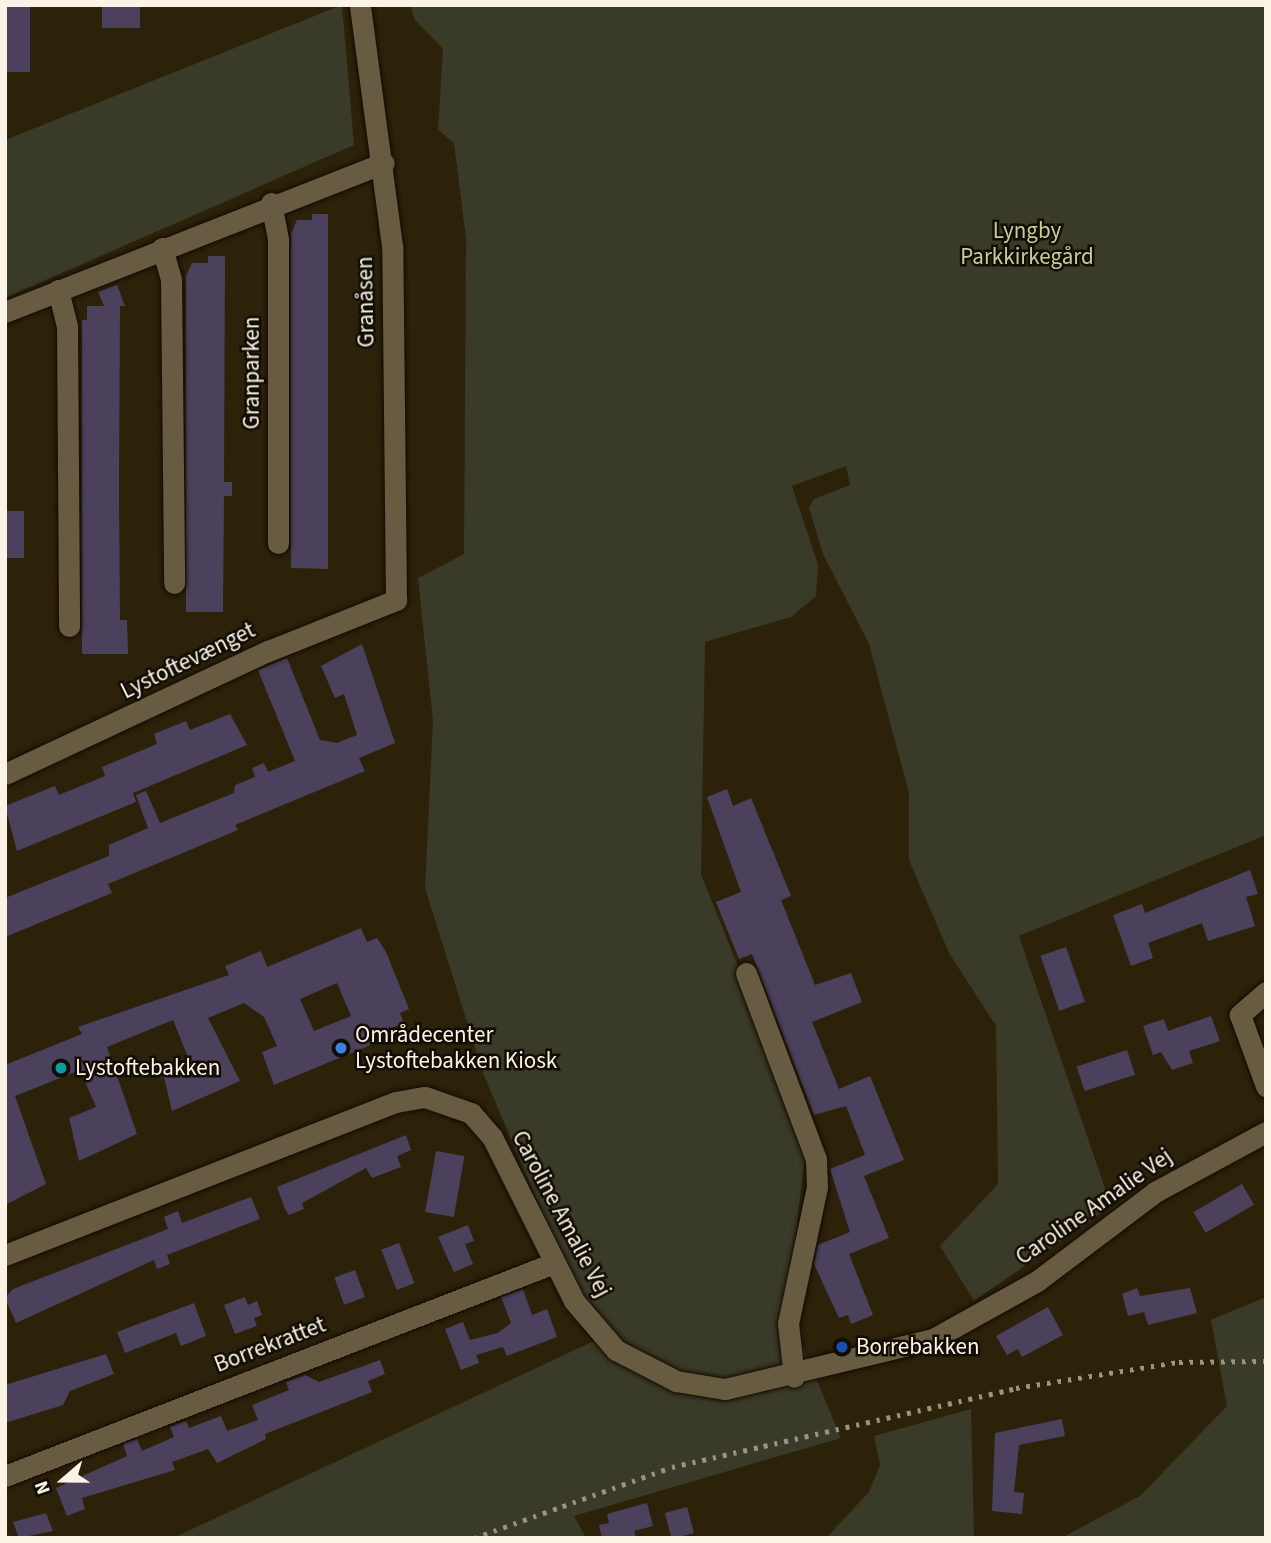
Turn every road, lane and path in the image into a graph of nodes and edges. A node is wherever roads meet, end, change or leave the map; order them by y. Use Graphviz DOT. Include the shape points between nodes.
graph roads {
  1 [pos="360,5"];
  2 [pos="384,163"];
  3 [pos="271,204"];
  4 [pos="162,248"];
  5 [pos="58,290"];
  6 [pos="5,312"];
  7 [pos="278,543"];
  8 [pos="174,583"];
  9 [pos="396,600"];
  10 [pos="69,626"];
  11 [pos="5,775"];
  12 [pos="746,973"];
  13 [pos="1266,992"];
  14 [pos="1266,1086"];
  15 [pos="1266,1132"];
  16 [pos="5,1255"];
  17 [pos="554,1263"];
  18 [pos="794,1377"];
  19 [pos="5,1476"];
  1 -- 2 [label="street, Granåsen"];
  2 -- 3 [label="street"];
  2 -- 9 [label="street, Granåsen" via="392,246"];
  3 -- 4 [label="street"];
  3 -- 7 [label="street, Granparken" via="278,240"];
  4 -- 5 [label="street"];
  4 -- 8 [label="street" via="171,280"];
  5 -- 6 [label="street"];
  5 -- 10 [label="street" via="67,326"];
  9 -- 11 [label="street, Lystoftevænget" via="268,651"];
  12 -- 18 [label="street" via="816,1159 817,1187 788,1323"];
  13 -- 14 [label="street" via="1240,1015"];
  15 -- 18 [label="street, Caroline Amalie Vej" via="1155,1192 987,1312 916,1345"];
  16 -- 17 [label="street, Caroline Amalie Vej" via="397,1101 425,1097 471,1113 492,1137"];
  17 -- 18 [label="street, Caroline Amalie Vej" via="590,1325 649,1370 724,1389"];
  17 -- 19 [label="street, Borrekrattet"];
}
